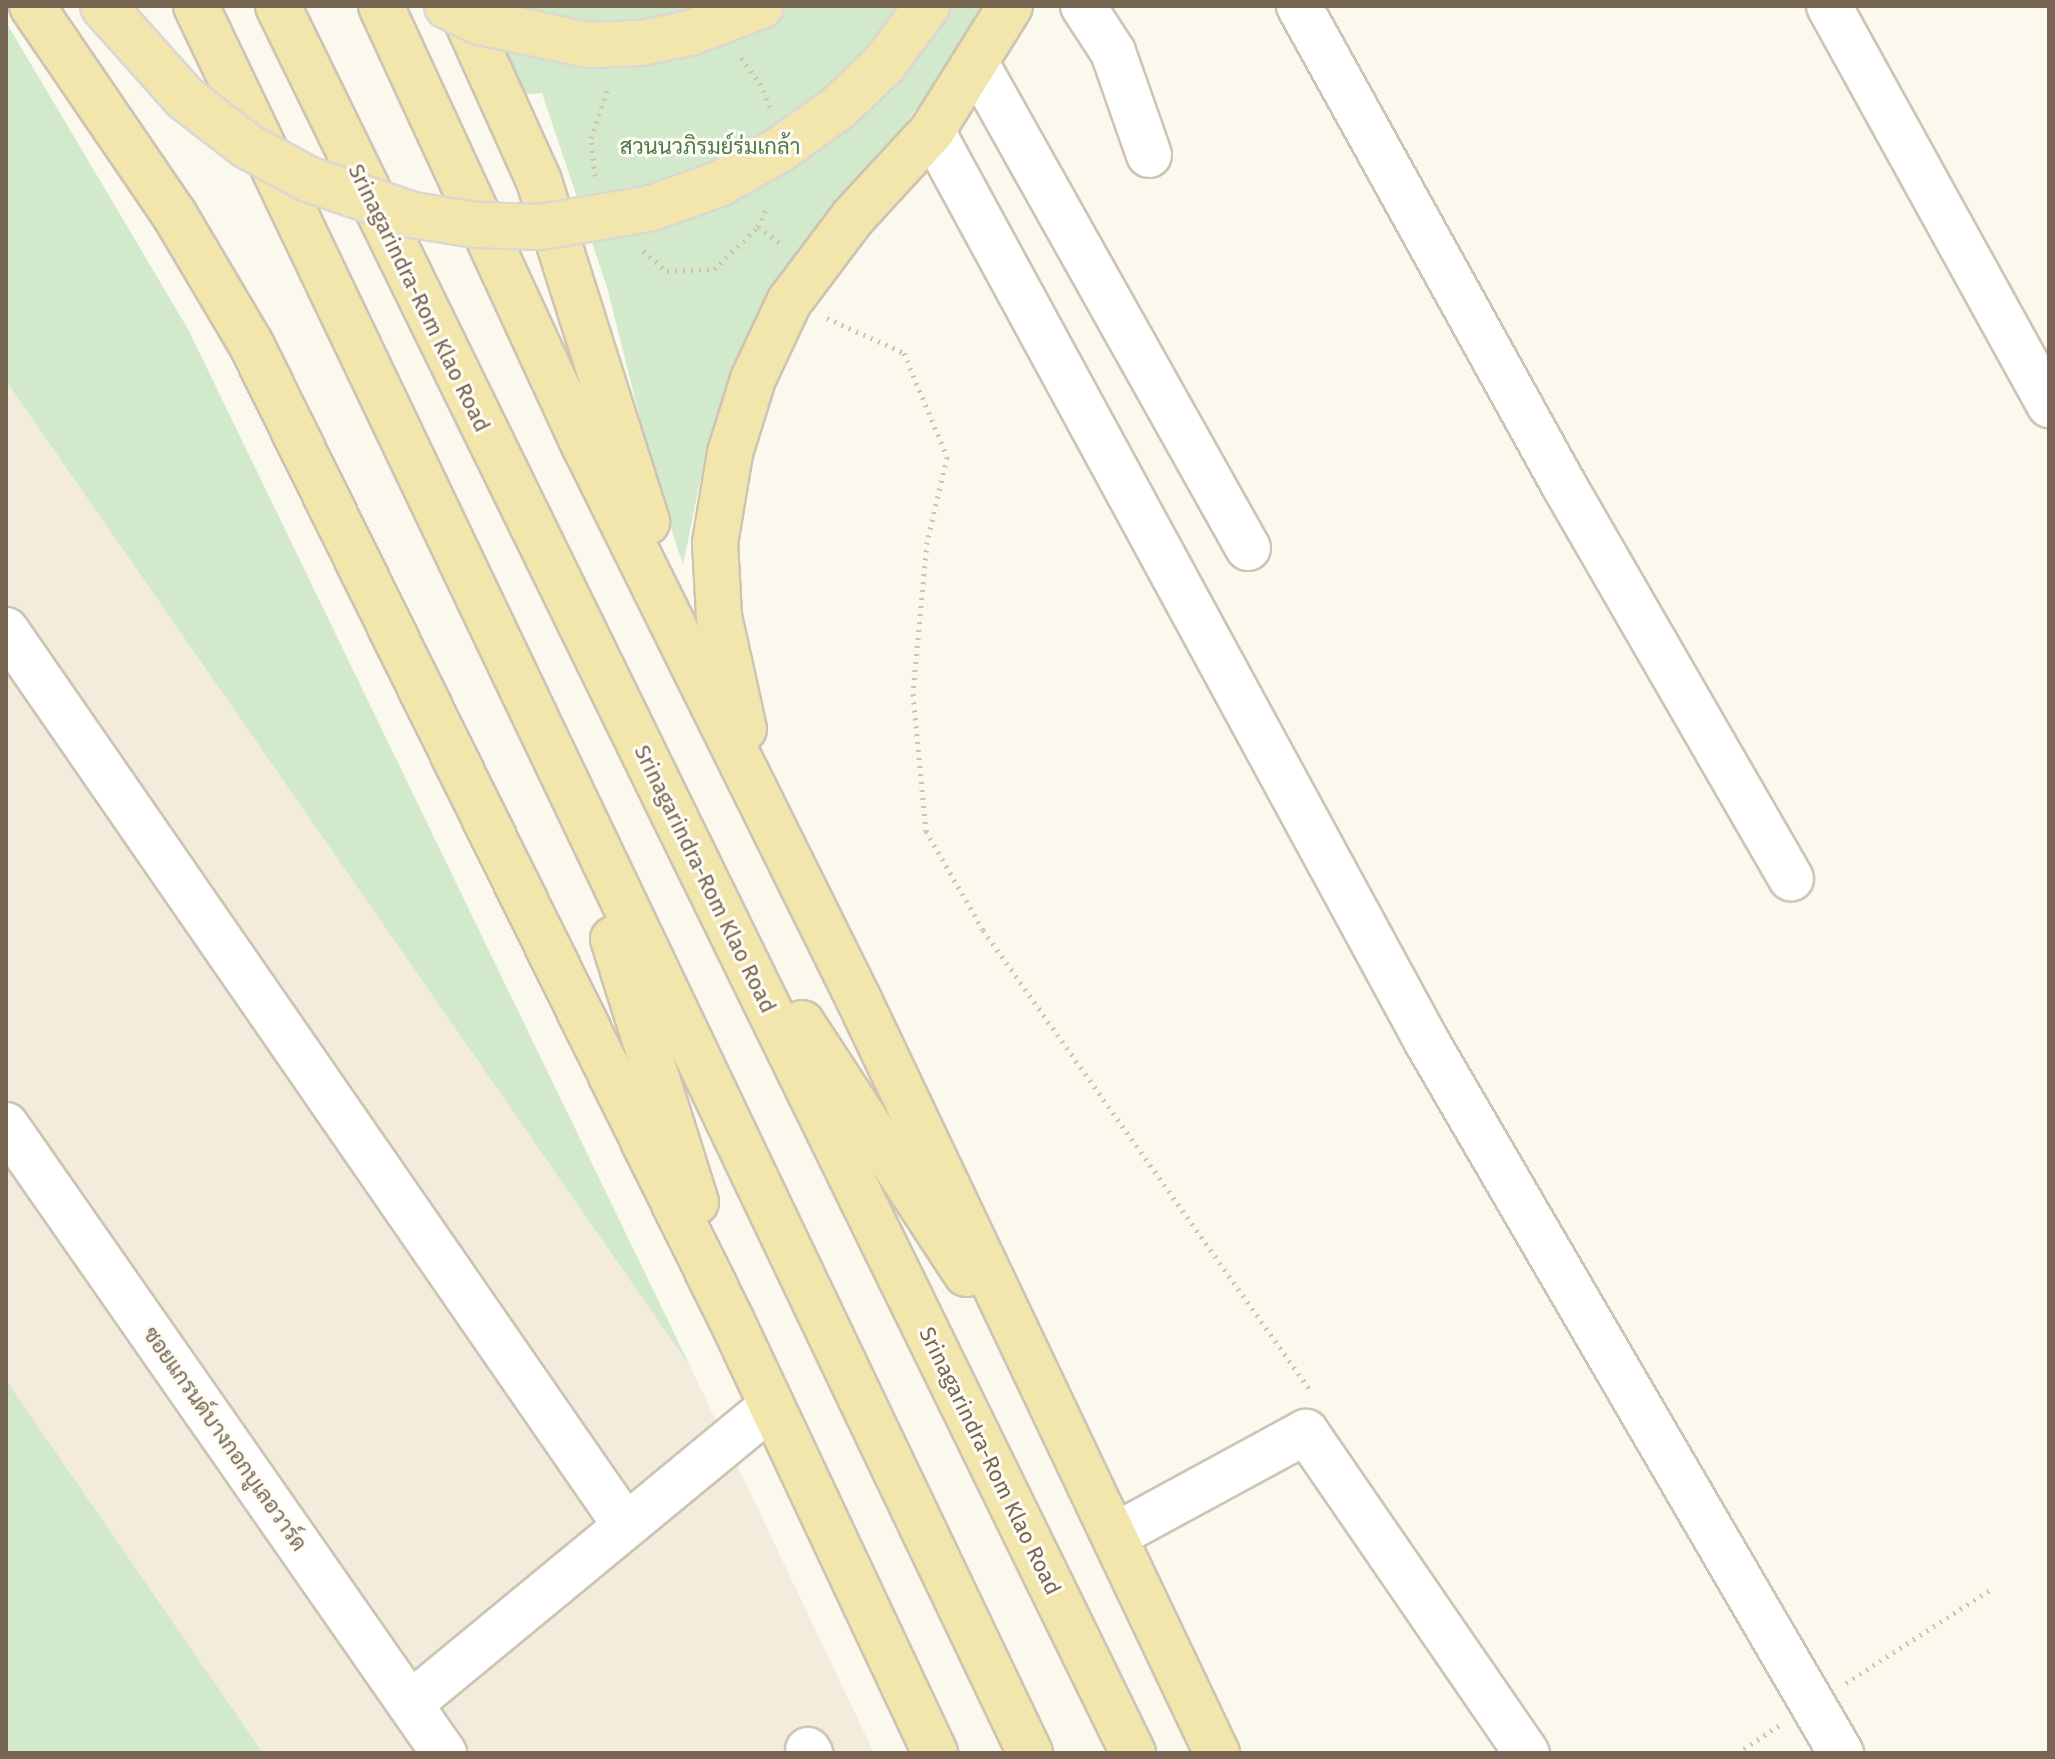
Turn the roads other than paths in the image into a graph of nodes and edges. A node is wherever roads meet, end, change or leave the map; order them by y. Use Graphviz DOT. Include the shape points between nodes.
graph roads {
  1 [pos="32,6"];
  2 [pos="103,6"];
  3 [pos="196,6"];
  4 [pos="278,6"];
  5 [pos="381,6"];
  6 [pos="447,6"];
  7 [pos="460,6"];
  8 [pos="761,6"];
  9 [pos="927,6"];
  10 [pos="1010,6"];
  11 [pos="1083,6"];
  12 [pos="1299,6"];
  13 [pos="1829,6"];
  14 [pos="976,63"];
  15 [pos="932,131"];
  16 [pos="1149,155"];
  17 [pos="2049,405"];
  18 [pos="1248,548"];
  19 [pos="6,630"];
  20 [pos="717,717"];
  21 [pos="558,771"];
  22 [pos="698,864"];
  23 [pos="1791,878"];
  24 [pos="860,1002"];
  25 [pos="6,1125"];
  26 [pos="731,1319"];
  27 [pos="771,1406"];
  28 [pos="1063,1422"];
  29 [pos="625,1525"];
  30 [pos="1116,1535"];
  31 [pos="410,1704"];
  32 [pos="444,1753"];
  33 [pos="935,1753"];
  34 [pos="1030,1753"];
  35 [pos="1133,1753"];
  36 [pos="1217,1753"];
  37 [pos="1527,1753"];
  38 [pos="1841,1753"];
  1 -- 26 [label="main road" via="174,214 251,344"];
  2 -- 9 [label="main road, bridge" via="185,98 247,146 308,179 413,215 541,227 652,208 719,184 779,150 838,108 884,64"];
  3 -- 21 [label="main road, bridge"];
  4 -- 22 [label="main road, Srinagarindra-Rom Klao Road"];
  5 -- 20 [label="main road"];
  6 -- 8 [label="main road, bridge" via="522,34 587,45 641,43 690,33"];
  7 -- 20 [label="main road" via="539,181 667,581"];
  10 -- 14 [label="main road"];
  11 -- 16 [label="street" via="1113,52"];
  12 -- 23 [label="street" via="1565,487"];
  13 -- 17 [label="street"];
  14 -- 15 [label="main road"];
  14 -- 18 [label="street"];
  15 -- 24 [label="main road" via="853,217 789,302 753,379 730,453 715,543 719,616 751,750"];
  15 -- 38 [label="street" via="1427,1042"];
  19 -- 29 [label="street"];
  20 -- 24 [label="main road"];
  21 -- 26 [label="main road"];
  21 -- 34 [label="main road"];
  22 -- 28 [label="main road"];
  22 -- 35 [label="main road, Srinagarindra-Rom Klao Road"];
  24 -- 28 [label="main road"];
  25 -- 31 [label="street, ซอยแกรนด์บางกอกบูเลอวาร์ด"];
  26 -- 27 [label="main road"];
  27 -- 29 [label="street"];
  27 -- 33 [label="main road"];
  28 -- 30 [label="main road"];
  29 -- 31 [label="street"];
  30 -- 36 [label="main road"];
  30 -- 37 [label="street" via="1306,1432"];
  31 -- 32 [label="street, ซอยแกรนด์บางกอกบูเลอวาร์ด"];
}
